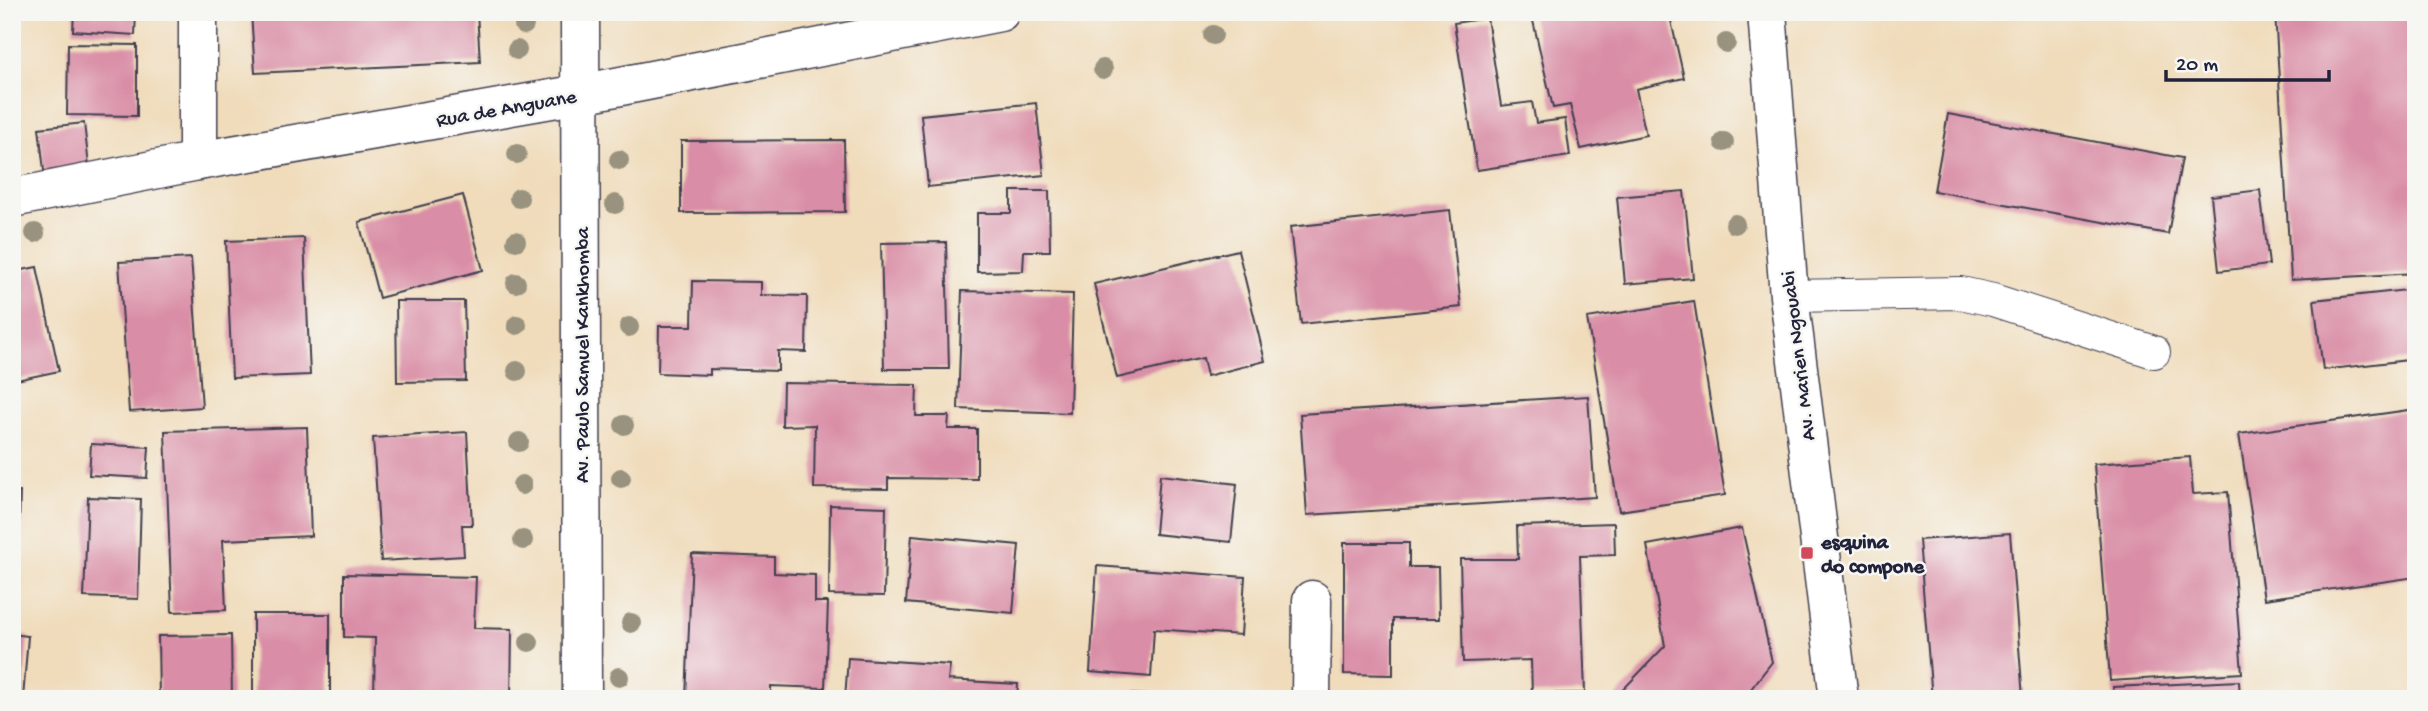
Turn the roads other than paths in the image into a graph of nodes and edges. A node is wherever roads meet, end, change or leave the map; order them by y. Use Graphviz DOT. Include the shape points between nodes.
graph roads {
  1 [pos="198,12"];
  2 [pos="580,12"];
  3 [pos="1000,12"];
  4 [pos="1767,12"];
  5 [pos="580,94"];
  6 [pos="198,161"];
  7 [pos="12,198"];
  8 [pos="1789,296"];
  9 [pos="2154,352"];
  10 [pos="1312,600"];
  11 [pos="582,699"];
  12 [pos="1311,699"];
  13 [pos="1839,699"];
  1 -- 6 [label="street"];
  2 -- 5 [label="street, Av. Paulo Samuel Kankhomba"];
  3 -- 5 [label="street, Rua de Anguane"];
  4 -- 8 [label="street, Av. Marien Ngouabi"];
  5 -- 6 [label="street, Rua de Anguane"];
  5 -- 11 [label="street, Av. Paulo Samuel Kankhomba"];
  6 -- 7 [label="street, Rua de Anguane"];
  8 -- 9 [label="lane" via="1961,293"];
  8 -- 13 [label="street, Av. Marien Ngouabi"];
  10 -- 12 [label="street"];
}
